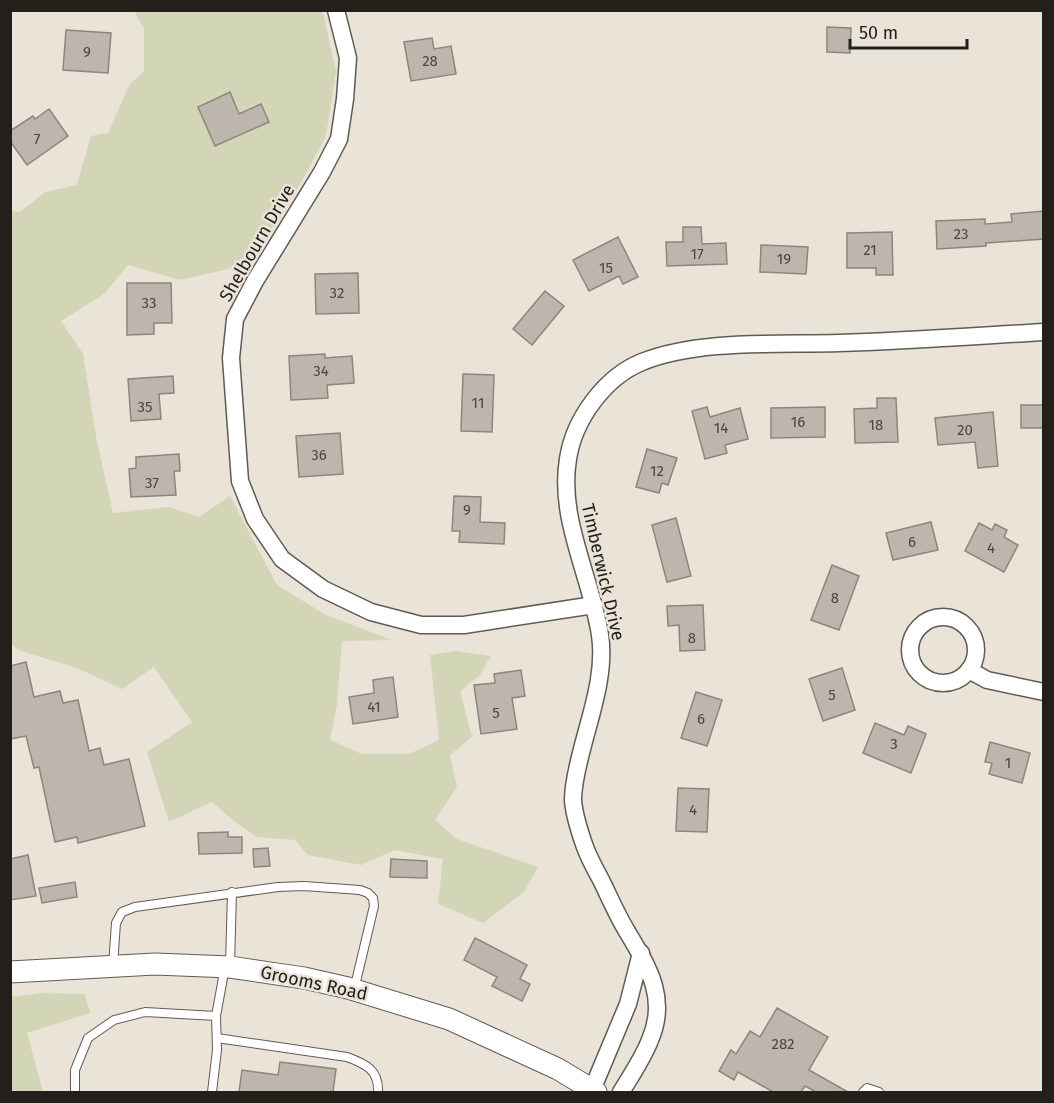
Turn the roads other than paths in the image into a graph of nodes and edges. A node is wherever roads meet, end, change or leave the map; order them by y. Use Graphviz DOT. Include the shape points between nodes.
graph roads {
  1 [pos="336,10"];
  2 [pos="1044,332"];
  3 [pos="594,604"];
  4 [pos="969,670"];
  5 [pos="1044,692"];
  6 [pos="232,892"];
  7 [pos="641,953"];
  8 [pos="113,965"];
  9 [pos="227,967"];
  10 [pos="10,972"];
  11 [pos="354,990"];
  12 [pos="216,1016"];
  13 [pos="217,1038"];
  14 [pos="594,1091"];
  15 [pos="75,1092"];
  16 [pos="212,1092"];
  17 [pos="378,1092"];
  18 [pos="621,1092"];
  19 [pos="862,1092"];
  20 [pos="879,1092"];
  1 -- 3 [label="street, Shelbourn Drive" via="348,58 339,139 235,319 231,358 240,481 255,519 282,559 323,589 371,612 421,625 464,625"];
  2 -- 3 [label="street, Timberwick Drive" via="702,347 643,362 622,372 604,388 584,416 568,457 569,516"];
  3 -- 7 [label="street, Timberwick Drive" via="602,661 574,779 573,802 586,850"];
  4 -- 5 [label="street" via="987,680"];
  6 -- 8 [label="lane" via="122,912 116,923"];
  6 -- 9 [label="lane"];
  6 -- 11 [label="lane" via="304,886 368,892 374,898 374,906"];
  7 -- 14 [label="street" via="628,1004"];
  7 -- 18 [label="street, Timberwick Drive" via="656,991 656,1019 651,1039"];
  8 -- 9 [label="street, Grooms Road"];
  8 -- 10 [label="street, Grooms Road"];
  9 -- 11 [label="street, Grooms Road"];
  9 -- 12 [label="lane"];
  11 -- 14 [label="street, Grooms Road" via="449,1019 558,1069"];
  12 -- 13 [label="lane"];
  12 -- 15 [label="lane" via="145,1012 114,1020 88,1038 75,1070"];
  13 -- 16 [label="lane"];
  13 -- 17 [label="lane" via="365,1064 375,1074"];
  19 -- 20 [label="lane" via="867,1088"];
}
